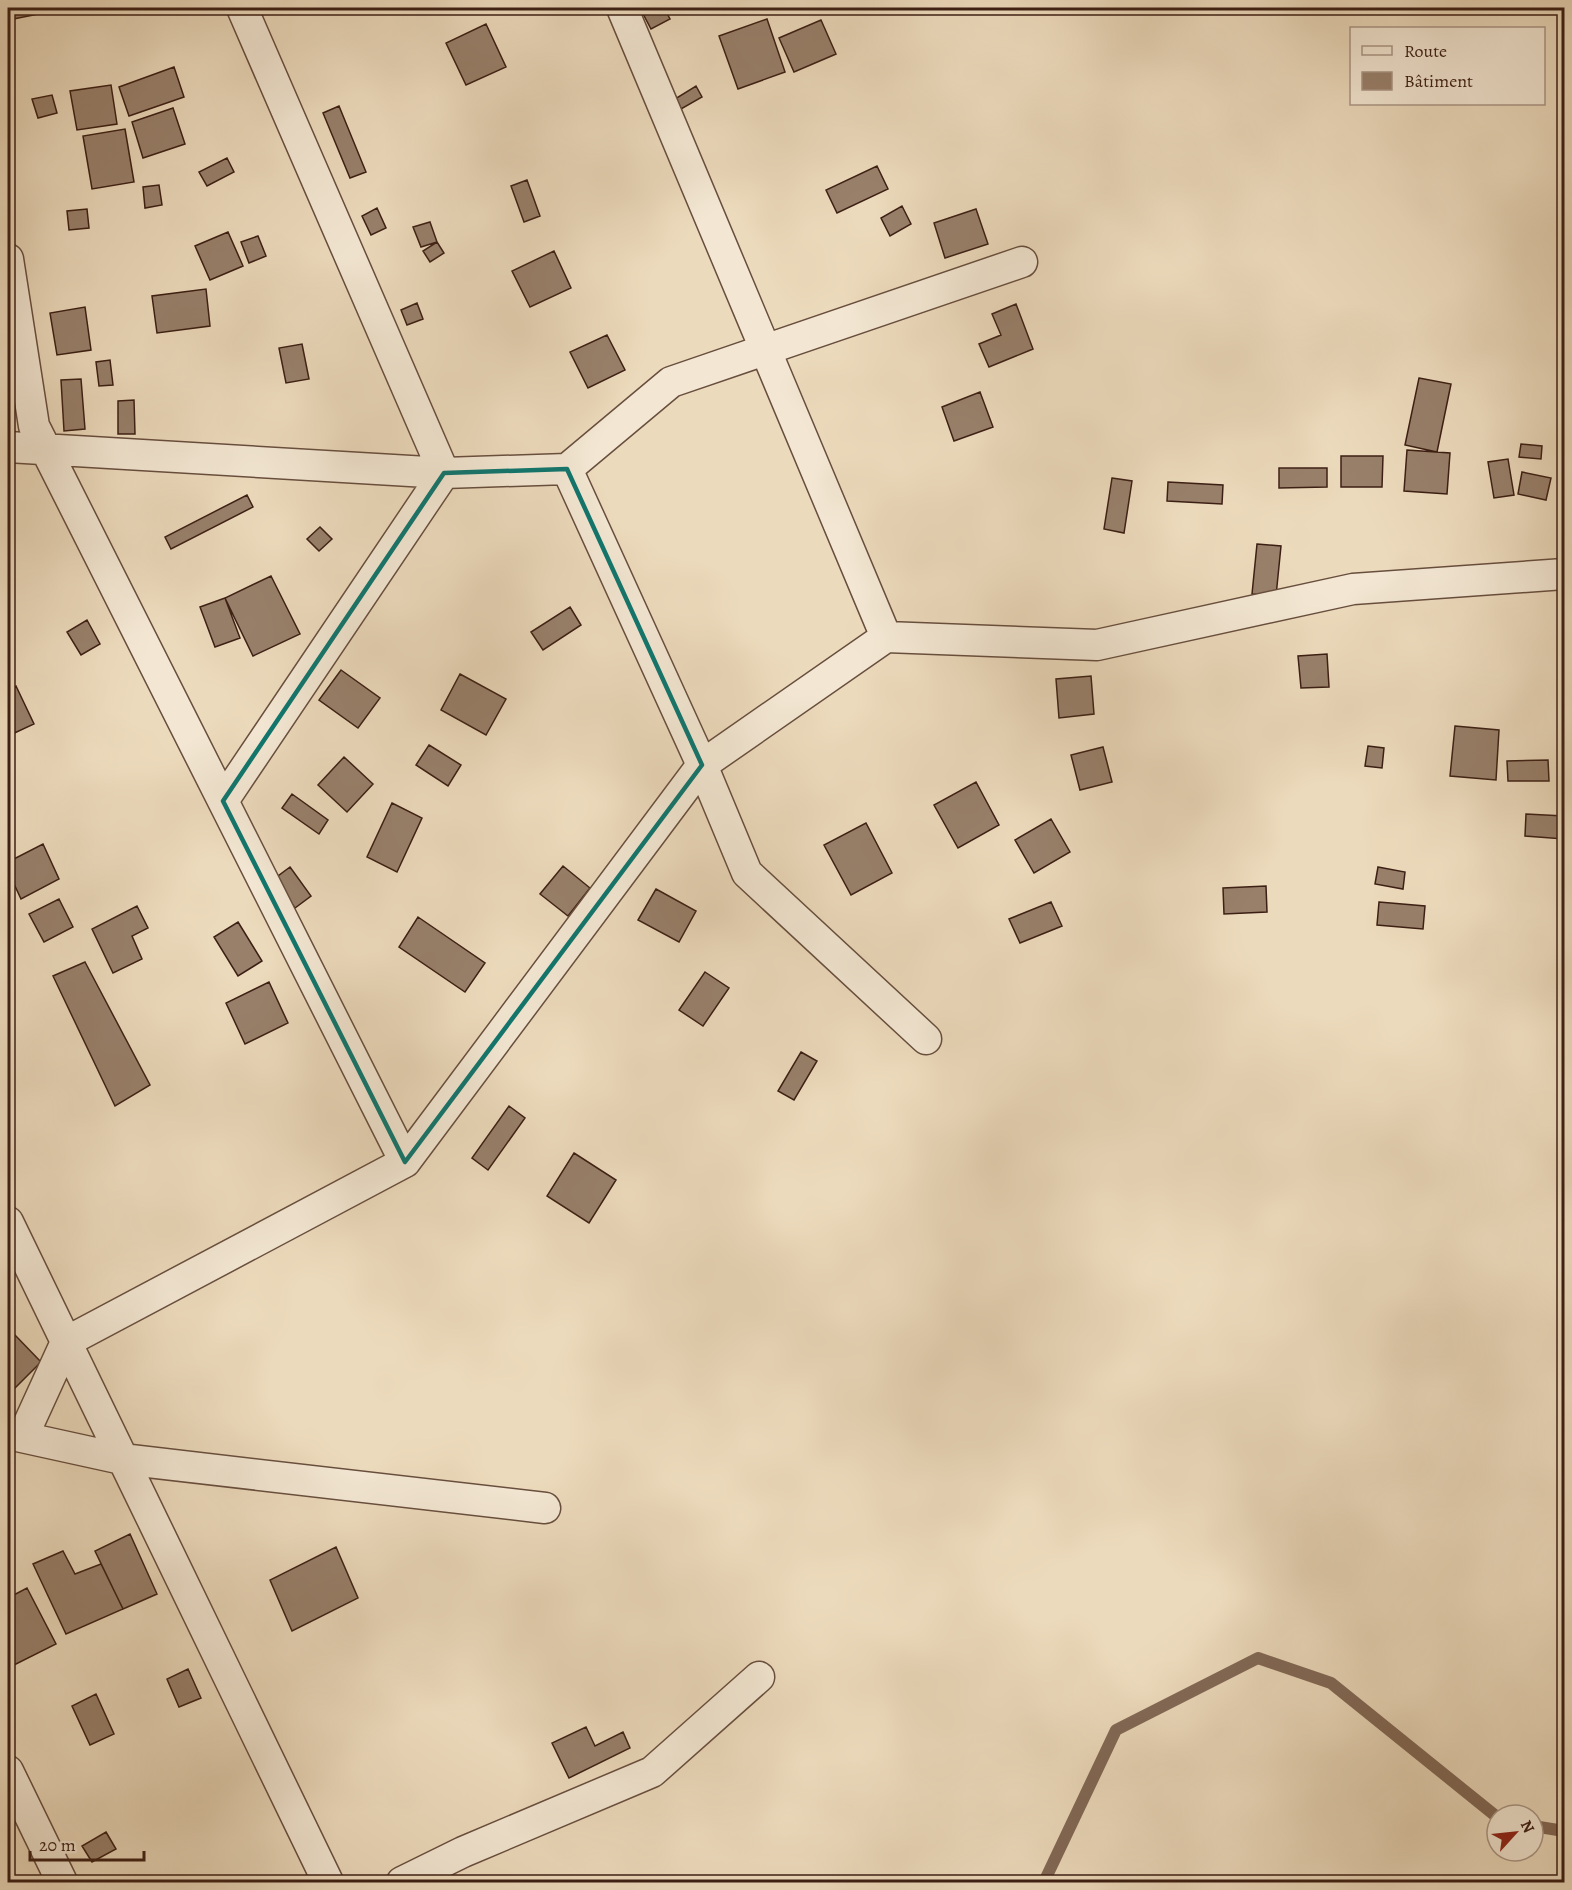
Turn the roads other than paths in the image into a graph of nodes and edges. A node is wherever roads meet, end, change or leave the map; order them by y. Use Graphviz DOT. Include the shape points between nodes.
graph roads {
  1 [pos="242,8"];
  2 [pos="622,8"];
  3 [pos="8,259"];
  4 [pos="1022,262"];
  5 [pos="765,349"];
  6 [pos="8,447"];
  7 [pos="46,450"];
  8 [pos="567,470"];
  9 [pos="444,473"];
  10 [pos="1564,574"];
  11 [pos="886,637"];
  12 [pos="702,765"];
  13 [pos="223,801"];
  14 [pos="926,1039"];
  15 [pos="405,1162"];
  16 [pos="8,1222"];
  17 [pos="66,1342"];
  18 [pos="15,1435"];
  19 [pos="122,1458"];
  20 [pos="545,1509"];
  21 [pos="759,1677"];
  22 [pos="8,1771"];
  23 [pos="62,1882"];
  24 [pos="328,1882"];
  25 [pos="402,1882"];
  1 -- 9 [label="street"];
  2 -- 5 [label="street"];
  3 -- 7 [label="street" via="34,426"];
  4 -- 5 [label="street"];
  5 -- 8 [label="street" via="671,382"];
  5 -- 11 [label="street"];
  6 -- 7 [label="street"];
  7 -- 9 [label="street"];
  7 -- 13 [label="street"];
  8 -- 9 [label="street"];
  8 -- 12 [label="street"];
  9 -- 13 [label="street"];
  10 -- 11 [label="street" via="1353,589 1097,645"];
  11 -- 12 [label="street"];
  12 -- 14 [label="street" via="747,873"];
  12 -- 15 [label="street"];
  13 -- 15 [label="street"];
  15 -- 17 [label="street"];
  16 -- 17 [label="street"];
  17 -- 18 [label="street"];
  17 -- 19 [label="street"];
  18 -- 19 [label="street"];
  19 -- 20 [label="street"];
  19 -- 24 [label="street"];
  21 -- 25 [label="street" via="652,1772"];
  22 -- 23 [label="street"];
}
